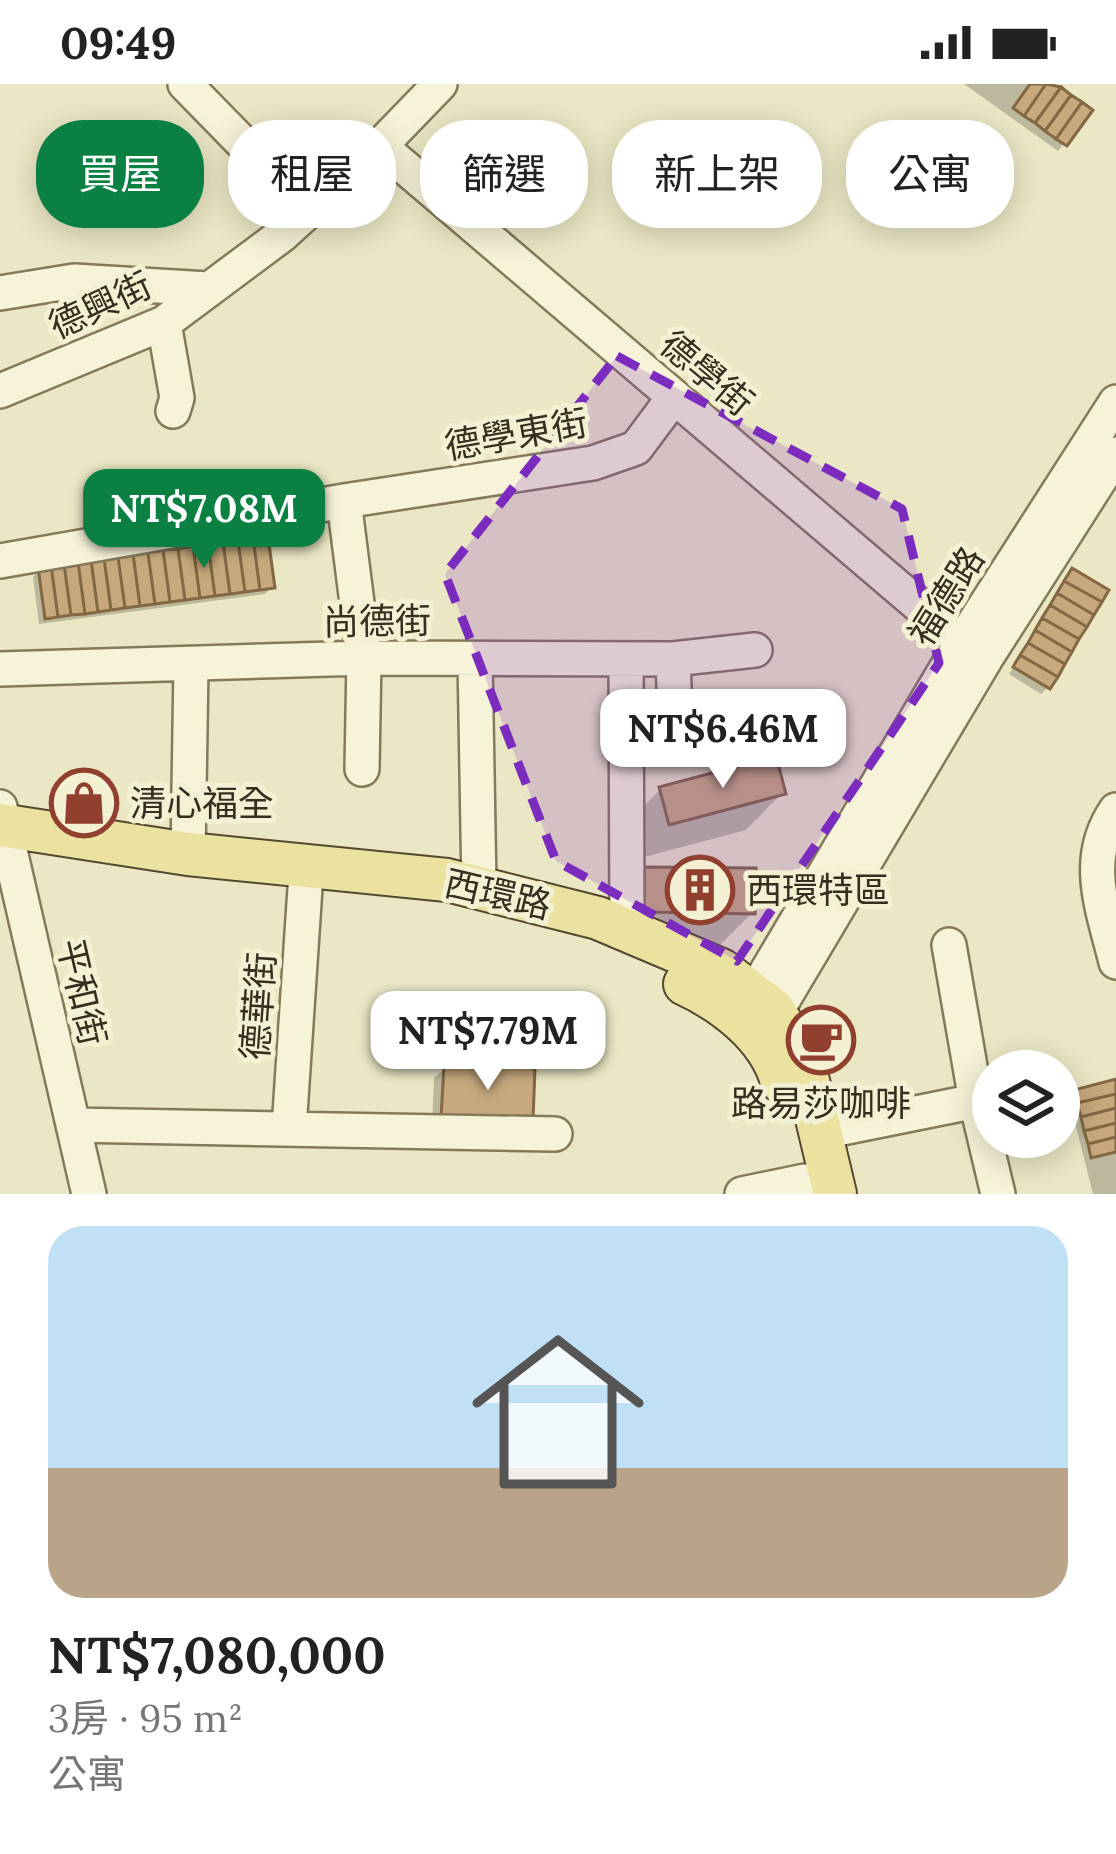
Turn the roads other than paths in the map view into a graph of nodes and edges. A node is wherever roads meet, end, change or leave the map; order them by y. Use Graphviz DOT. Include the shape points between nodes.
graph roads {
  1 [pos="185,84"];
  2 [pos="440,84"];
  3 [pos="228,128"];
  4 [pos="396,129"];
  5 [pos="396,160"];
  6 [pos="287,228"];
  7 [pos="208,289"];
  8 [pos="0,293"];
  9 [pos="164,322"];
  10 [pos="3,380"];
  11 [pos="674,397"];
  12 [pos="1116,402"];
  13 [pos="173,412"];
  14 [pos="1116,454"];
  15 [pos="344,501"];
  16 [pos="0,561"];
  17 [pos="755,650"];
  18 [pos="974,650"];
  19 [pos="364,658"];
  20 [pos="475,659"];
  21 [pos="626,659"];
  22 [pos="673,659"];
  23 [pos="191,666"];
  24 [pos="0,669"];
  25 [pos="676,741"];
  26 [pos="362,769"];
  27 [pos="1116,810"];
  28 [pos="3,831"];
  29 [pos="188,854"];
  30 [pos="479,887"];
  31 [pos="305,888"];
  32 [pos="626,930"];
  33 [pos="949,945"];
  34 [pos="1116,962"];
  35 [pos="756,1016"];
  36 [pos="972,1078"];
  37 [pos="972,1102"];
  38 [pos="73,1125"];
  39 [pos="289,1129"];
  40 [pos="822,1132"];
  41 [pos="555,1134"];
  42 [pos="989,1158"];
  43 [pos="816,1190"];
  44 [pos="89,1194"];
  45 [pos="742,1194"];
  46 [pos="998,1194"];
  1 -- 3 [label="street"];
  2 -- 4 [label="street, 德興街"];
  5 -- 11 [label="street, 德學街"];
  6 -- 7 [label="street, 德興街"];
  7 -- 8 [label="street" via="74,281"];
  7 -- 9 [label="street, 德興街"];
  9 -- 10 [label="street, 德興街"];
  9 -- 13 [label="street" via="178,398"];
  11 -- 15 [label="street, 德學東街" via="636,448 593,463"];
  11 -- 18 [label="street, 德學街"];
  12 -- 18 [label="street, 福德路"];
  14 -- 18 [label="street, 福德路"];
  15 -- 16 [label="street, 德學東街"];
  15 -- 19 [label="street"];
  17 -- 22 [label="street, 尚德街"];
  18 -- 35 [label="street, 福德路"];
  19 -- 20 [label="street, 尚德街"];
  19 -- 23 [label="street, 尚德街"];
  19 -- 26 [label="street"];
  20 -- 21 [label="street, 尚德街"];
  20 -- 30 [label="street"];
  21 -- 22 [label="street, 尚德街"];
  21 -- 32 [label="street"];
  22 -- 25 [label="street"];
  23 -- 24 [label="street, 尚德街"];
  23 -- 29 [label="street"];
  27 -- 34 [label="street" via="1102,829 1096,877"];
  28 -- 29 [label="main road, 西環路"];
  28 -- 31 [label="main road, 西環路"];
  28 -- 38 [label="street, 平和街"];
  29 -- 30 [label="main road, 西環路"];
  30 -- 32 [label="main road, 西環路"];
  31 -- 35 [label="main road, 西環路" via="438,903 583,937"];
  31 -- 39 [label="street, 德華街"];
  32 -- 35 [label="main road, 西環路" via="721,970"];
  33 -- 36 [label="street"];
  35 -- 40 [label="main road, 西環路" via="794,1043"];
  35 -- 43 [label="main road"];
  37 -- 40 [label="street"];
  38 -- 39 [label="street"];
  38 -- 44 [label="street, 平和街"];
  39 -- 41 [label="street"];
  40 -- 43 [label="main road, 西環路"];
  42 -- 46 [label="street"];
  43 -- 45 [label="street"];
}
